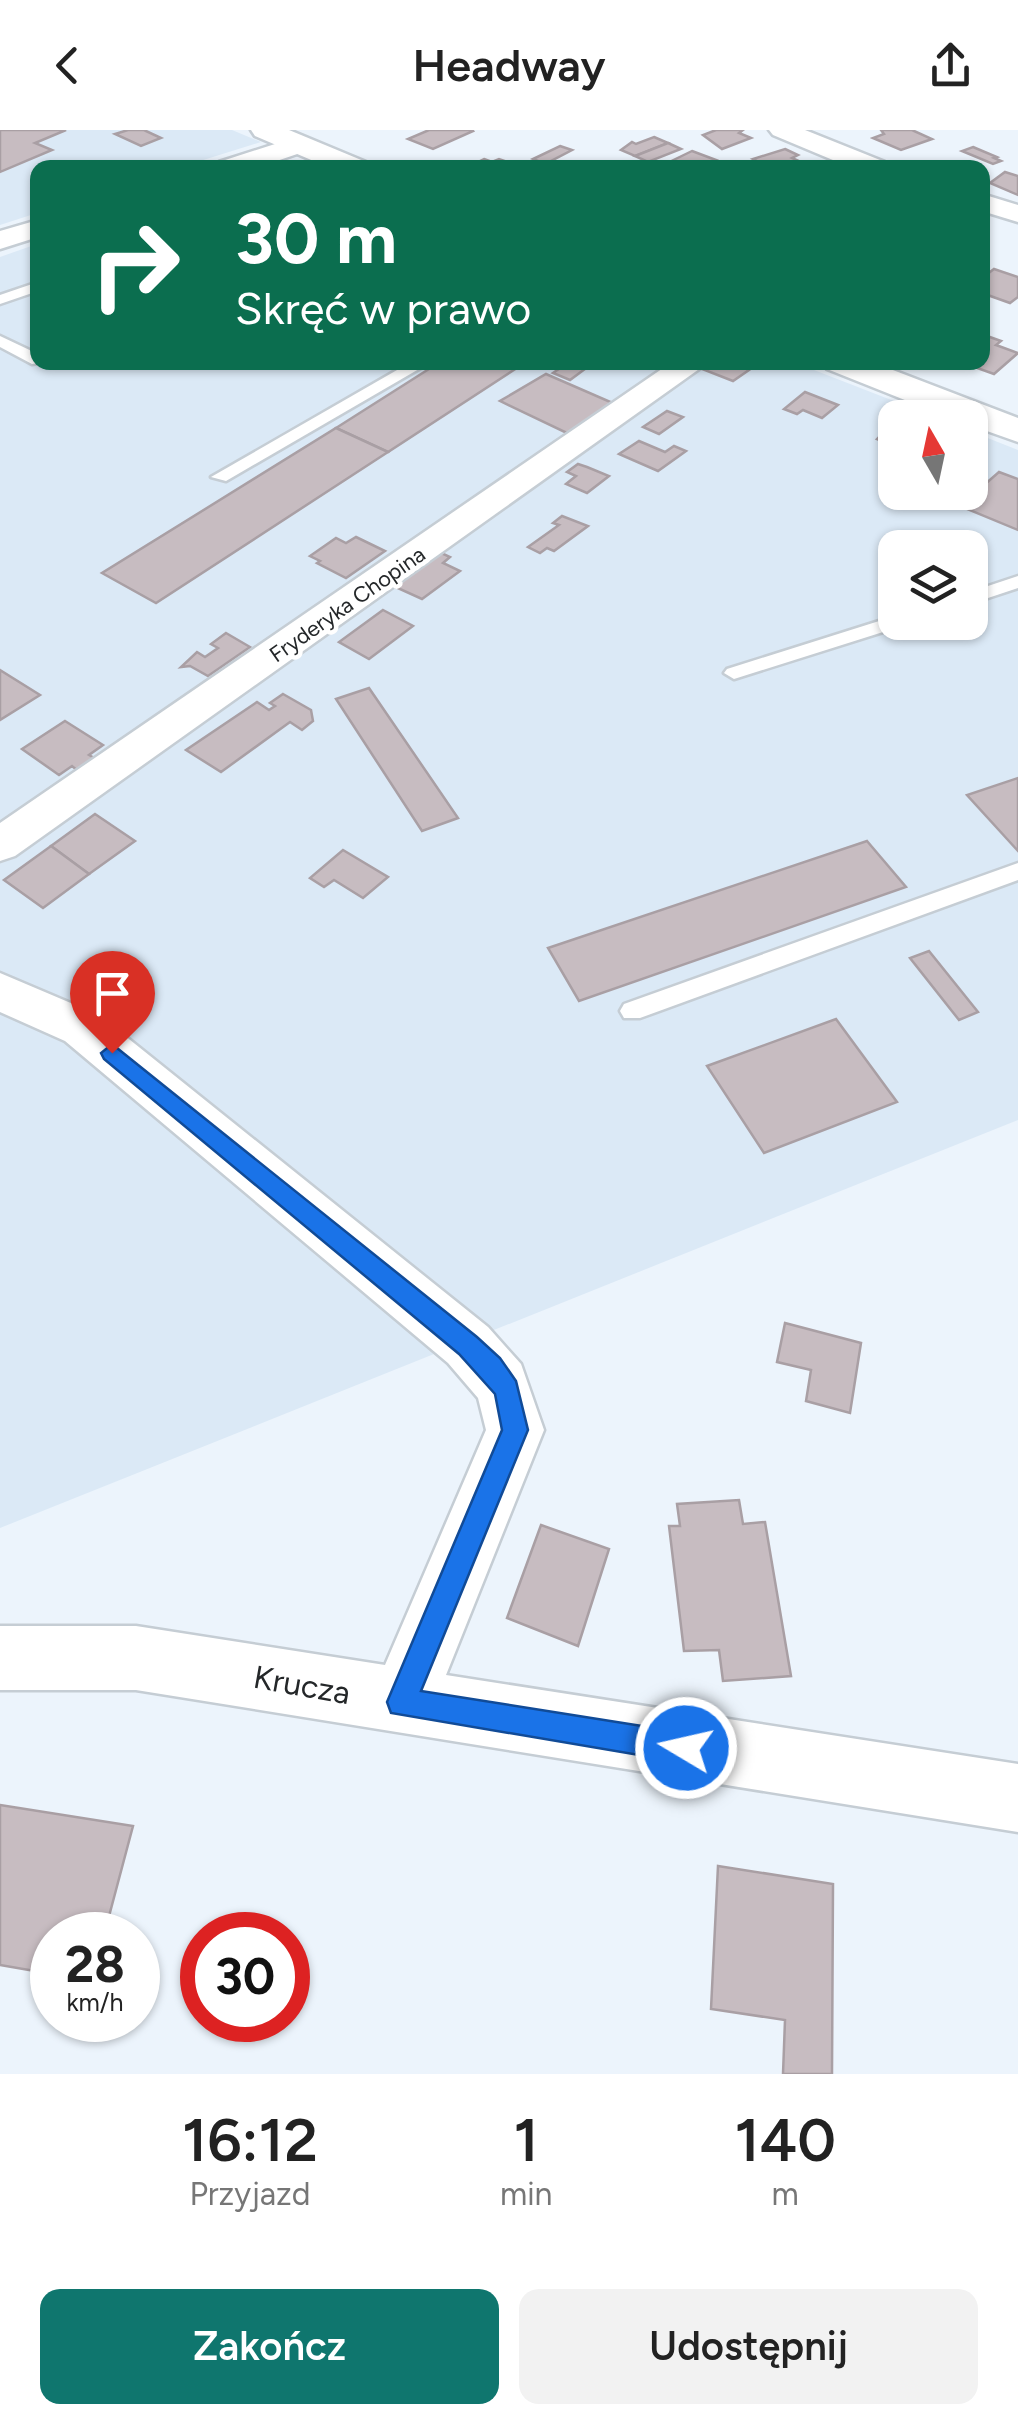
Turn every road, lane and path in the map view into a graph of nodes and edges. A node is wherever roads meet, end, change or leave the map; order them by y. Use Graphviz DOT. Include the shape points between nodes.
graph roads {
  1 [pos="265,130"];
  2 [pos="344,130"];
  3 [pos="782,130"];
  4 [pos="846,130"];
  5 [pos="811,143"];
  6 [pos="300,144"];
  7 [pos="252,160"];
  8 [pos="337,160"];
  9 [pos="855,160"];
  10 [pos="990,205"];
  11 [pos="1018,214"];
  12 [pos="30,231"];
  13 [pos="0,240"];
  14 [pos="30,289"];
  15 [pos="0,300"];
  16 [pos="0,341"];
  17 [pos="30,357"];
  18 [pos="410,370"];
  19 [pos="683,370"];
  20 [pos="861,370"];
  21 [pos="1018,431"];
  22 [pos="220,478"];
  23 [pos="1018,582"];
  24 [pos="988,592"];
  25 [pos="878,627"];
  26 [pos="734,673"];
  27 [pos="0,845"];
  28 [pos="1018,871"];
  29 [pos="0,991"];
  30 [pos="632,1011"];
  31 [pos="0,1658"];
  32 [pos="402,1702"];
  33 [pos="1018,1798"];
  1 -- 6 [label="street"];
  2 -- 6 [label="street"];
  3 -- 5 [label="street"];
  4 -- 5 [label="street"];
  5 -- 9 [label="street"];
  6 -- 7 [label="street"];
  6 -- 8 [label="street"];
  10 -- 11 [label="street"];
  12 -- 13 [label="street"];
  14 -- 15 [label="lane"];
  16 -- 17 [label="lane"];
  18 -- 22 [label="lane"];
  19 -- 27 [label="street, Fryderyka Chopina"];
  20 -- 21 [label="street"];
  23 -- 24 [label="lane"];
  25 -- 26 [label="lane"];
  28 -- 30 [label="lane"];
  29 -- 32 [label="street" via="82,1028 468,1345 507,1389 515,1430"];
  31 -- 32 [label="street, Krucza" via="136,1658"];
  32 -- 33 [label="street, Krucza"];
}
